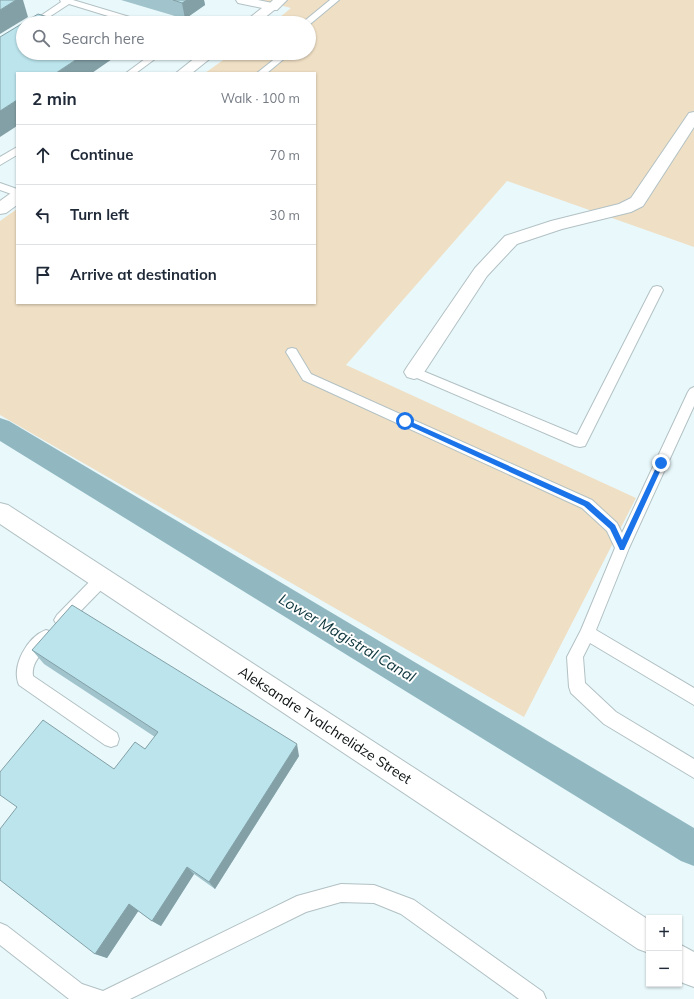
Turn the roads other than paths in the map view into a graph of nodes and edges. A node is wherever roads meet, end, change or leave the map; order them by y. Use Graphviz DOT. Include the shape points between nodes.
graph roads {
  1 [pos="242,0"];
  2 [pos="335,0"];
  3 [pos="66,1"];
  4 [pos="276,4"];
  5 [pos="44,16"];
  6 [pos="116,16"];
  7 [pos="260,16"];
  8 [pos="315,16"];
  9 [pos="149,60"];
  10 [pos="201,60"];
  11 [pos="278,60"];
  12 [pos="131,72"];
  13 [pos="184,72"];
  14 [pos="262,72"];
  15 [pos="694,116"];
  16 [pos="16,151"];
  17 [pos="0,162"];
  18 [pos="0,186"];
  19 [pos="16,193"];
  20 [pos="16,198"];
  21 [pos="0,209"];
  22 [pos="657,290"];
  23 [pos="292,352"];
  24 [pos="414,372"];
  25 [pos="694,392"];
  26 [pos="0,512"];
  27 [pos="622,548"];
  28 [pos="102,579"];
  29 [pos="587,633"];
  30 [pos="694,698"];
  31 [pos="111,739"];
  32 [pos="694,769"];
  33 [pos="0,933"];
  34 [pos="646,936"];
  35 [pos="682,962"];
  36 [pos="694,972"];
  37 [pos="97,999"];
  38 [pos="109,999"];
  39 [pos="536,999"];
  1 -- 4 [label="street"];
  2 -- 8 [label="lane"];
  3 -- 5 [label="lane"];
  3 -- 6 [label="lane"];
  4 -- 7 [label="street"];
  9 -- 12 [label="lane"];
  10 -- 13 [label="street"];
  11 -- 14 [label="lane"];
  15 -- 24 [label="street" via="637,202 625,208 557,225 511,240 481,272"];
  16 -- 17 [label="lane"];
  18 -- 19 [label="lane"];
  20 -- 21 [label="street"];
  22 -- 24 [label="lane" via="580,442"];
  23 -- 27 [label="lane" via="307,377 587,504 612,527"];
  25 -- 27 [label="lane"];
  26 -- 28 [label="street, Aleksandre Tvalchrelidze Street"];
  27 -- 29 [label="lane"];
  28 -- 31 [label="lane" via="31,652 23,668 25,680"];
  28 -- 34 [label="street, Aleksandre Tvalchrelidze Street"];
  29 -- 30 [label="lane"];
  29 -- 32 [label="lane" via="575,657 577,687 610,718"];
  33 -- 37 [label="lane" via="76,992"];
  35 -- 36 [label="street"];
  38 -- 39 [label="lane" via="304,903 341,893 374,894 407,908"];
}
